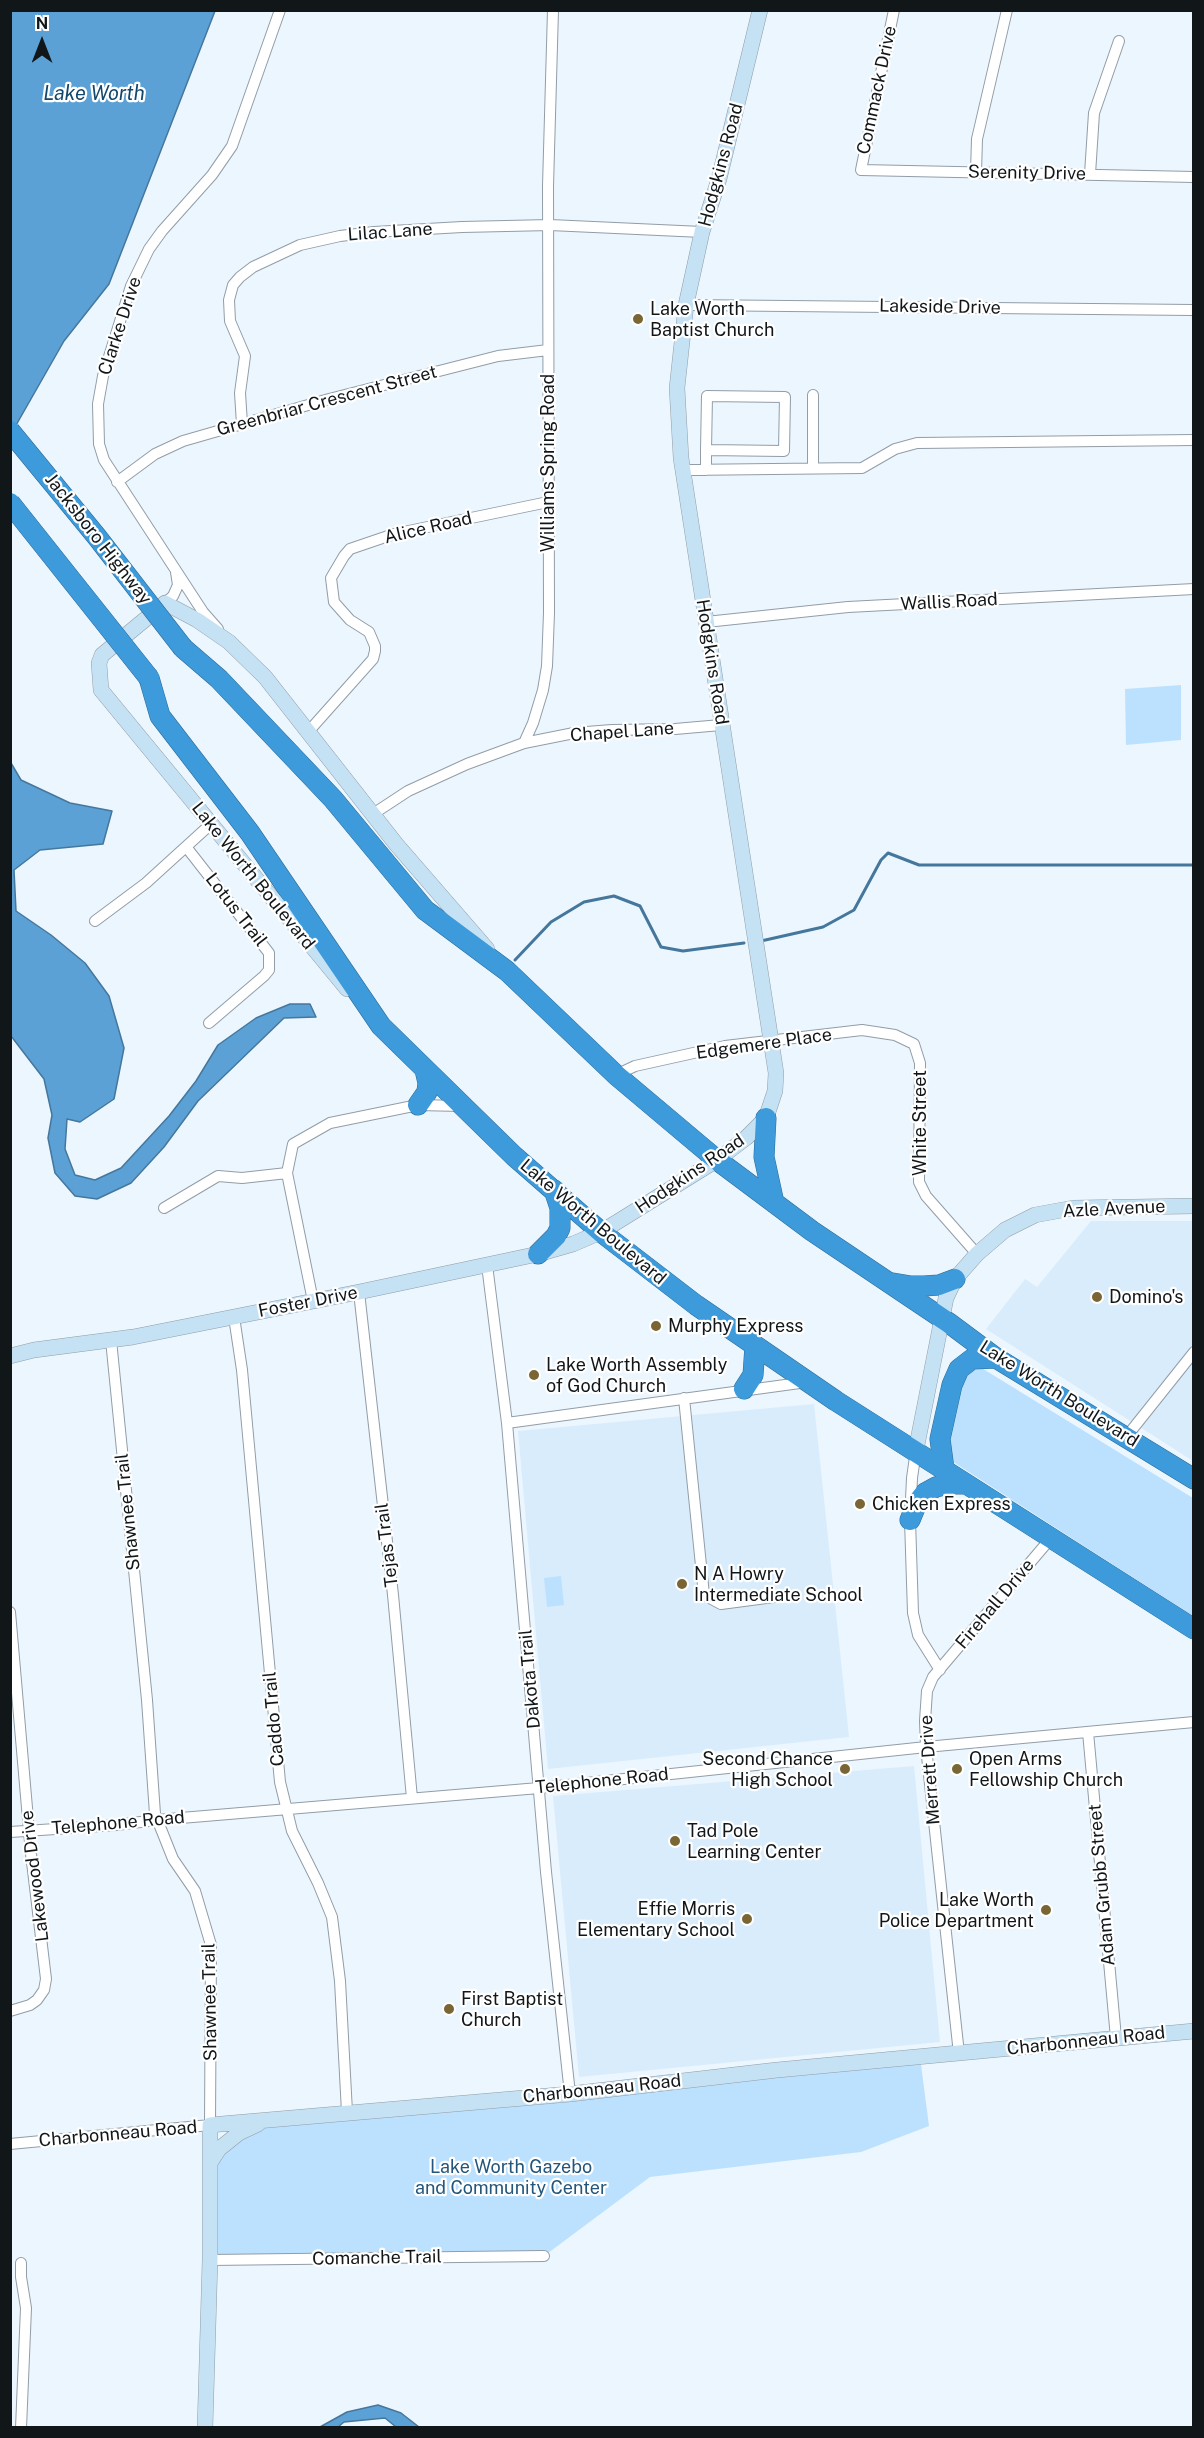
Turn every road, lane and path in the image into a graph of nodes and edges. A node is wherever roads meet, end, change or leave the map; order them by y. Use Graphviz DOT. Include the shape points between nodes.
graph roads {
  1 [pos="280,10"];
  2 [pos="553,10"];
  3 [pos="760,10"];
  4 [pos="894,10"];
  5 [pos="1007,10"];
  6 [pos="1119,41"];
  7 [pos="861,171"];
  8 [pos="976,172"];
  9 [pos="1090,174"];
  10 [pos="1194,177"];
  11 [pos="550,225"];
  12 [pos="702,232"];
  13 [pos="686,305"];
  14 [pos="1194,310"];
  15 [pos="548,350"];
  16 [pos="813,395"];
  17 [pos="242,424"];
  18 [pos="10,431"];
  19 [pos="1194,440"];
  20 [pos="706,450"];
  21 [pos="813,468"];
  22 [pos="683,470"];
  23 [pos="706,470"];
  24 [pos="117,482"];
  25 [pos="548,502"];
  26 [pos="10,503"];
  27 [pos="173,566"];
  28 [pos="1194,589"];
  29 [pos="165,603"];
  30 [pos="706,622"];
  31 [pos="229,642"];
  32 [pos="721,725"];
  33 [pos="308,732"];
  34 [pos="524,743"];
  35 [pos="373,814"];
  36 [pos="212,823"];
  37 [pos="187,848"];
  38 [pos="95,921"];
  39 [pos="507,971"];
  40 [pos="209,1023"];
  41 [pos="381,1026"];
  42 [pos="772,1040"];
  43 [pos="914,1044"];
  44 [pos="424,1070"];
  45 [pos="616,1075"];
  46 [pos="418,1104"];
  47 [pos="461,1106"];
  48 [pos="766,1118"];
  49 [pos="717,1160"];
  50 [pos="287,1173"];
  51 [pos="554,1190"];
  52 [pos="774,1203"];
  53 [pos="1194,1206"];
  54 [pos="164,1208"];
  55 [pos="601,1232"];
  56 [pos="538,1254"];
  57 [pos="977,1254"];
  58 [pos="487,1265"];
  59 [pos="955,1279"];
  60 [pos="888,1282"];
  61 [pos="359,1292"];
  62 [pos="313,1300"];
  63 [pos="234,1317"];
  64 [pos="942,1318"];
  65 [pos="111,1340"];
  66 [pos="755,1346"];
  67 [pos="1194,1352"];
  68 [pos="10,1356"];
  69 [pos="996,1358"];
  70 [pos="809,1382"];
  71 [pos="744,1389"];
  72 [pos="684,1398"];
  73 [pos="507,1423"];
  74 [pos="1127,1436"];
  75 [pos="916,1450"];
  76 [pos="944,1469"];
  77 [pos="1194,1479"];
  78 [pos="965,1484"];
  79 [pos="910,1520"];
  80 [pos="1051,1538"];
  81 [pos="789,1595"];
  82 [pos="10,1612"];
  83 [pos="1194,1629"];
  84 [pos="940,1670"];
  85 [pos="1194,1722"];
  86 [pos="1088,1732"];
  87 [pos="926,1747"];
  88 [pos="539,1788"];
  89 [pos="412,1798"];
  90 [pos="285,1809"];
  91 [pos="157,1820"];
  92 [pos="29,1830"];
  93 [pos="10,1832"];
  94 [pos="10,2011"];
  95 [pos="1194,2031"];
  96 [pos="1116,2038"];
  97 [pos="959,2054"];
  98 [pos="570,2094"];
  99 [pos="347,2112"];
  100 [pos="271,2118"];
  101 [pos="210,2125"];
  102 [pos="10,2144"];
  103 [pos="210,2163"];
  104 [pos="544,2256"];
  105 [pos="210,2260"];
  106 [pos="21,2263"];
  107 [pos="21,2427"];
  108 [pos="205,2427"];
  1 -- 24 [label="street, Clarke Drive" via="232,146 223,162 149,249 125,302 98,404 100,452"];
  2 -- 11 [label="street, Williams Spring Road"];
  3 -- 12 [label="street, Hodgkins Road" via="719,179"];
  4 -- 7 [label="street, Commack Drive"];
  5 -- 8 [label="street" via="976,139"];
  6 -- 9 [label="street" via="1094,113"];
  7 -- 8 [label="street, Serenity Drive"];
  8 -- 9 [label="street, Serenity Drive"];
  9 -- 10 [label="street, Serenity Drive"];
  11 -- 12 [label="street, Lilac Lane"];
  11 -- 15 [label="street, Williams Spring Road"];
  11 -- 17 [label="street, Lilac Lane" via="340,236 300,245 253,267 233,285 229,300 230,321 245,356 240,393"];
  12 -- 13 [label="street, Hodgkins Road"];
  13 -- 14 [label="street, Lakeside Drive"];
  13 -- 22 [label="street, Hodgkins Road" via="677,388"];
  15 -- 17 [label="street, Greenbriar Crescent Street" via="498,356"];
  15 -- 25 [label="street, Williams Spring Road"];
  16 -- 21 [label="street"];
  17 -- 24 [label="street, Greenbriar Crescent Street" via="173,444"];
  18 -- 39 [label="highway, Jacksboro Highway, bridge" via="183,648 219,679 333,799 425,910"];
  19 -- 21 [label="street" via="917,443 895,449 862,468"];
  20 -- 20 [label="street" via="707,396 785,397 784,451"];
  20 -- 23 [label="street"];
  21 -- 23 [label="street"];
  22 -- 23 [label="street"];
  22 -- 30 [label="street, Hodgkins Road"];
  24 -- 27 [label="street, Clarke Drive"];
  25 -- 33 [label="street, Alice Road" via="394,534 359,545 344,556 331,578 334,602 350,620 369,632 375,651"];
  25 -- 34 [label="street, Williams Spring Road" via="547,666 537,712"];
  26 -- 41 [label="highway, bridge" via="149,678 160,716 250,833"];
  27 -- 29 [label="street" via="178,585"];
  27 -- 31 [label="street, Clarke Drive" via="203,612"];
  28 -- 30 [label="street, Wallis Road" via="848,607"];
  29 -- 31 [label="street, Lake Worth Boulevard"];
  29 -- 36 [label="street, Lake Worth Boulevard" via="102,655 101,690"];
  30 -- 32 [label="street, Hodgkins Road"];
  31 -- 33 [label="street, Lake Worth Boulevard" via="265,677"];
  32 -- 34 [label="street, Chapel Lane" via="574,733"];
  32 -- 42 [label="street, Hodgkins Road"];
  33 -- 35 [label="street, Lake Worth Boulevard"];
  34 -- 35 [label="street" via="408,791"];
  35 -- 39 [label="street, Lake Worth Boulevard"];
  36 -- 37 [label="street"];
  36 -- 41 [label="street, Lake Worth Boulevard" via="320,958"];
  37 -- 38 [label="street"];
  37 -- 40 [label="street, Lotus Trail" via="269,953 269,970 264,976"];
  39 -- 45 [label="highway, Lake Worth Boulevard"];
  41 -- 44 [label="highway, Lake Worth Boulevard"];
  42 -- 43 [label="street, Edgemere Place" via="862,1030 895,1035"];
  42 -- 45 [label="street, Edgemere Place" via="635,1066"];
  42 -- 48 [label="street, Hodgkins Road" via="775,1091"];
  43 -- 57 [label="street, White Street" via="921,1063 919,1182 926,1196"];
  44 -- 46 [label="highway" via="427,1092"];
  44 -- 47 [label="highway, Lake Worth Boulevard"];
  45 -- 49 [label="highway, Lake Worth Boulevard"];
  46 -- 47 [label="street"];
  46 -- 50 [label="street" via="321,1126 293,1144"];
  47 -- 51 [label="highway, Lake Worth Boulevard"];
  48 -- 49 [label="street, Hodgkins Road"];
  48 -- 52 [label="highway" via="764,1157"];
  49 -- 52 [label="highway, Lake Worth Boulevard"];
  49 -- 55 [label="street, Hodgkins Road"];
  50 -- 54 [label="street" via="242,1178 218,1176"];
  50 -- 62 [label="street"];
  51 -- 55 [label="highway, Lake Worth Boulevard"];
  51 -- 56 [label="highway" via="560,1208 560,1228"];
  52 -- 60 [label="highway, Lake Worth Boulevard"];
  53 -- 57 [label="street, Azle Avenue" via="1073,1208 1035,1215 1005,1230"];
  55 -- 56 [label="street, Foster Drive"];
  55 -- 66 [label="highway, Lake Worth Boulevard"];
  56 -- 58 [label="street, Foster Drive"];
  57 -- 59 [label="street, Azle Avenue"];
  58 -- 61 [label="street, Foster Drive"];
  58 -- 73 [label="street, Dakota Trail"];
  59 -- 60 [label="highway" via="924,1286"];
  59 -- 64 [label="street, Azle Avenue"];
  60 -- 64 [label="highway, Lake Worth Boulevard"];
  61 -- 62 [label="street, Foster Drive"];
  61 -- 89 [label="street, Tejas Trail"];
  62 -- 63 [label="street, Foster Drive"];
  63 -- 65 [label="street, Foster Drive"];
  63 -- 90 [label="street, Caddo Trail"];
  64 -- 69 [label="highway, Lake Worth Boulevard"];
  64 -- 75 [label="street"];
  65 -- 68 [label="street, Foster Drive"];
  65 -- 91 [label="street, Shawnee Trail"];
  66 -- 70 [label="highway, Lake Worth Boulevard"];
  66 -- 71 [label="highway" via="753,1375"];
  67 -- 74 [label="street"];
  69 -- 74 [label="highway, Lake Worth Boulevard"];
  69 -- 76 [label="highway" via="972,1359 959,1369 940,1438"];
  70 -- 71 [label="street"];
  70 -- 75 [label="highway, Lake Worth Boulevard"];
  71 -- 72 [label="street"];
  72 -- 73 [label="street"];
  72 -- 81 [label="street" via="704,1595 720,1604"];
  73 -- 88 [label="street, Dakota Trail"];
  74 -- 77 [label="highway, Lake Worth Boulevard"];
  75 -- 76 [label="highway, Lake Worth Boulevard"];
  75 -- 79 [label="street"];
  76 -- 78 [label="highway, Lake Worth Boulevard"];
  78 -- 79 [label="highway" via="936,1486 925,1493"];
  78 -- 80 [label="highway, Lake Worth Boulevard"];
  79 -- 84 [label="street" via="915,1627"];
  80 -- 83 [label="highway, Lake Worth Boulevard"];
  80 -- 84 [label="street, Firehall Drive"];
  82 -- 92 [label="street, Lakewood Drive"];
  84 -- 87 [label="street, Merrett Drive" via="927,1691"];
  85 -- 86 [label="street, Telephone Road"];
  86 -- 87 [label="street, Telephone Road"];
  86 -- 96 [label="street, Adam Grubb Street"];
  87 -- 88 [label="street, Telephone Road"];
  87 -- 97 [label="street, Merrett Drive"];
  88 -- 89 [label="street, Telephone Road"];
  88 -- 98 [label="street, Dakota Trail"];
  89 -- 90 [label="street, Telephone Road"];
  90 -- 91 [label="street, Telephone Road"];
  90 -- 99 [label="street, Caddo Trail" via="332,1917 340,1981"];
  91 -- 92 [label="street, Telephone Road"];
  91 -- 101 [label="street, Shawnee Trail" via="173,1859 195,1891 211,1945"];
  92 -- 93 [label="street, Telephone Road"];
  92 -- 94 [label="street, Lakewood Drive" via="46,1979 37,2000"];
  95 -- 96 [label="street, Charbonneau Road"];
  96 -- 97 [label="street, Charbonneau Road"];
  97 -- 98 [label="street, Charbonneau Road"];
  98 -- 99 [label="street, Charbonneau Road"];
  99 -- 100 [label="street, Charbonneau Road"];
  100 -- 101 [label="street, Charbonneau Road"];
  100 -- 103 [label="street" via="239,2133 219,2149"];
  101 -- 102 [label="street, Charbonneau Road"];
  101 -- 103 [label="street, Shawnee Trail"];
  103 -- 105 [label="street, Shawnee Trail"];
  104 -- 105 [label="street, Comanche Trail"];
  105 -- 108 [label="street, Shawnee Trail"];
  106 -- 107 [label="street" via="26,2308"];
}
